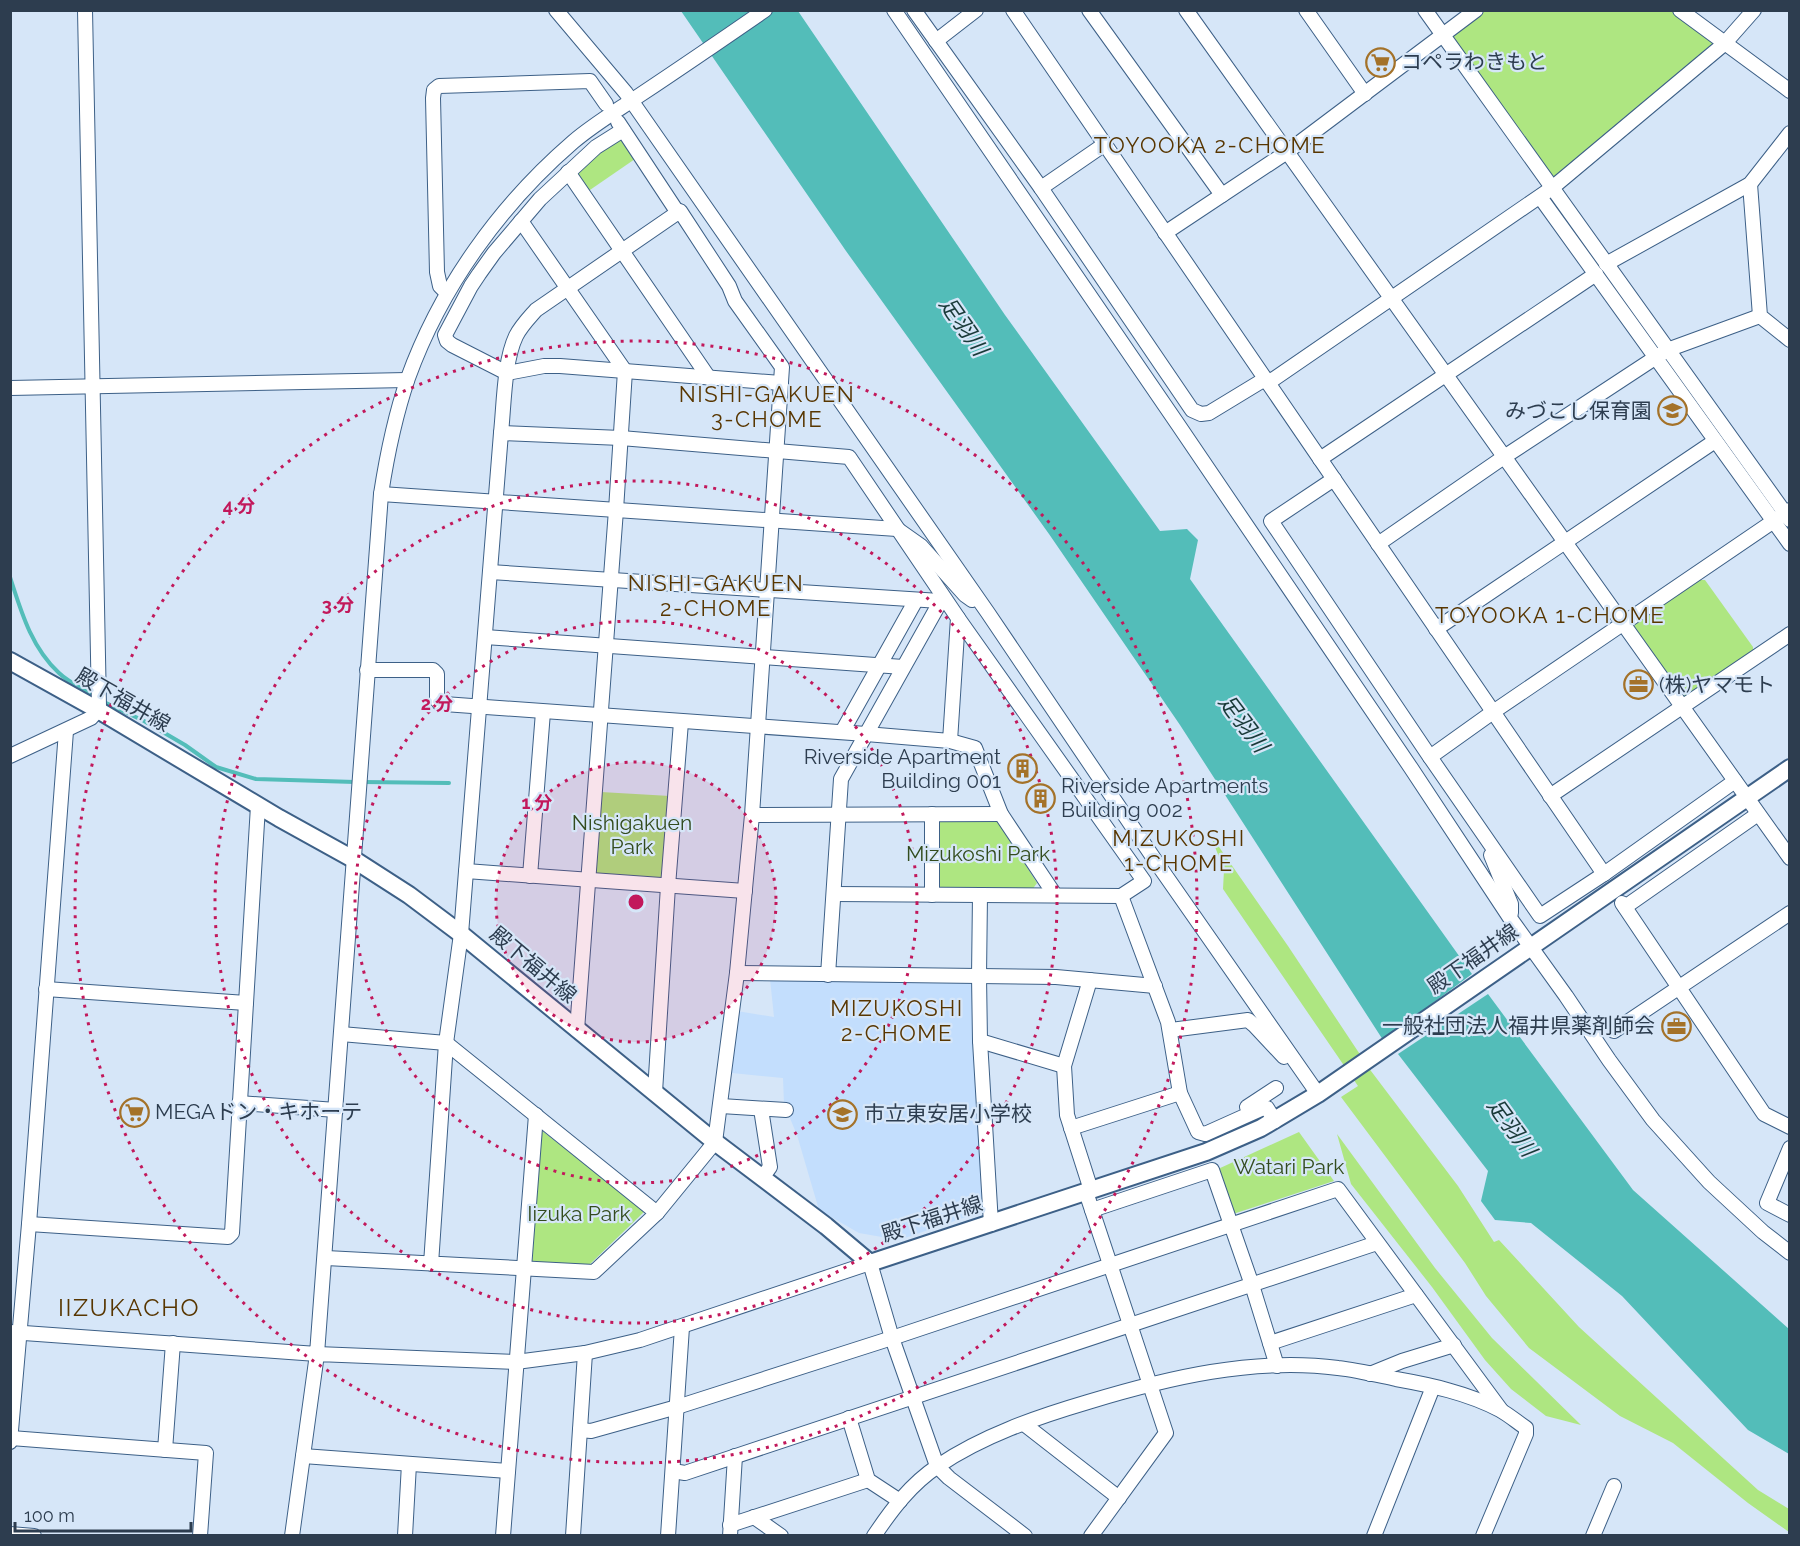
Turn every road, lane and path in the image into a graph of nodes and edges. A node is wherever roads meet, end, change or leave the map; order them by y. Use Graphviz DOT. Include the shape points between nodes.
graph roads {
  1 [pos="85,10"];
  2 [pos="556,10"];
  3 [pos="765,10"];
  4 [pos="894,10"];
  5 [pos="914,10"];
  6 [pos="976,10"];
  7 [pos="1013,10"];
  8 [pos="1089,10"];
  9 [pos="1186,10"];
  10 [pos="1306,10"];
  11 [pos="1425,10"];
  12 [pos="1476,10"];
  13 [pos="1680,10"];
  14 [pos="1754,10"];
  15 [pos="580,24"];
  16 [pos="1443,36"];
  17 [pos="936,41"];
  18 [pos="1724,44"];
  19 [pos="611,75"];
  20 [pos="1790,91"];
  21 [pos="1365,94"];
  22 [pos="634,99"];
  23 [pos="606,104"];
  24 [pos="1790,133"];
  25 [pos="1105,144"];
  26 [pos="1287,152"];
  27 [pos="568,172"];
  28 [pos="1750,184"];
  29 [pos="1041,188"];
  30 [pos="1552,189"];
  31 [pos="1222,195"];
  32 [pos="1540,197"];
  33 [pos="678,213"];
  34 [pos="521,221"];
  35 [pos="1165,233"];
  36 [pos="622,251"];
  37 [pos="1606,264"];
  38 [pos="1596,274"];
  39 [pos="568,289"];
  40 [pos="447,293"];
  41 [pos="1392,300"];
  42 [pos="1760,316"];
  43 [pos="1790,340"];
  44 [pos="1662,354"];
  45 [pos="625,371"];
  46 [pos="507,373"];
  47 [pos="1445,374"];
  48 [pos="710,378"];
  49 [pos="407,380"];
  50 [pos="1266,381"];
  51 [pos="781,383"];
  52 [pos="94,387"];
  53 [pos="10,388"];
  54 [pos="501,433"];
  55 [pos="621,438"];
  56 [pos="1715,441"];
  57 [pos="777,450"];
  58 [pos="1504,457"];
  59 [pos="1320,459"];
  60 [pos="1334,479"];
  61 [pos="381,494"];
  62 [pos="496,501"];
  63 [pos="616,510"];
  64 [pos="1784,516"];
  65 [pos="772,520"];
  66 [pos="897,529"];
  67 [pos="1565,543"];
  68 [pos="1378,544"];
  69 [pos="1790,544"];
  70 [pos="490,572"];
  71 [pos="611,580"];
  72 [pos="767,591"];
  73 [pos="941,599"];
  74 [pos="916,600"];
  75 [pos="988,613"];
  76 [pos="958,618"];
  77 [pos="1623,624"];
  78 [pos="1436,629"];
  79 [pos="1790,634"];
  80 [pos="485,637"];
  81 [pos="606,645"];
  82 [pos="763,658"];
  83 [pos="10,661"];
  84 [pos="881,665"];
  85 [pos="903,667"];
  86 [pos="367,670"];
  87 [pos="479,706"];
  88 [pos="1682,708"];
  89 [pos="98,710"];
  90 [pos="543,712"];
  91 [pos="1493,712"];
  92 [pos="601,716"];
  93 [pos="681,722"];
  94 [pos="758,727"];
  95 [pos="66,731"];
  96 [pos="842,732"];
  97 [pos="866,734"];
  98 [pos="950,741"];
  99 [pos="10,756"];
  100 [pos="1430,757"];
  101 [pos="1790,768"];
  102 [pos="1735,782"];
  103 [pos="1550,796"];
  104 [pos="1747,798"];
  105 [pos="258,806"];
  106 [pos="932,814"];
  107 [pos="1001,814"];
  108 [pos="1758,814"];
  109 [pos="752,815"];
  110 [pos="839,815"];
  111 [pos="1487,840"];
  112 [pos="1790,858"];
  113 [pos="353,859"];
  114 [pos="466,871"];
  115 [pos="1604,874"];
  116 [pos="530,876"];
  117 [pos="588,880"];
  118 [pos="668,886"];
  119 [pos="745,891"];
  120 [pos="834,894"];
  121 [pos="932,895"];
  122 [pos="980,895"];
  123 [pos="1055,895"];
  124 [pos="1121,896"];
  125 [pos="1790,913"];
  126 [pos="1510,918"];
  127 [pos="461,934"];
  128 [pos="1531,946"];
  129 [pos="737,974"];
  130 [pos="828,975"];
  131 [pos="979,976"];
  132 [pos="1090,980"];
  133 [pos="1155,987"];
  134 [pos="1680,988"];
  135 [pos="46,989"];
  136 [pos="246,1003"];
  137 [pos="577,1030"];
  138 [pos="1170,1030"];
  139 [pos="1614,1031"];
  140 [pos="341,1034"];
  141 [pos="980,1041"];
  142 [pos="446,1042"];
  143 [pos="1064,1066"];
  144 [pos="1300,1069"];
  145 [pos="1276,1088"];
  146 [pos="655,1092"];
  147 [pos="1180,1093"];
  148 [pos="1318,1094"];
  149 [pos="239,1103"];
  150 [pos="720,1106"];
  151 [pos="761,1108"];
  152 [pos="336,1110"];
  153 [pos="786,1110"];
  154 [pos="536,1115"];
  155 [pos="1275,1121"];
  156 [pos="1790,1127"];
  157 [pos="1071,1128"];
  158 [pos="1195,1128"];
  159 [pos="715,1142"];
  160 [pos="1790,1148"];
  161 [pos="762,1178"];
  162 [pos="1089,1191"];
  163 [pos="1092,1210"];
  164 [pos="657,1213"];
  165 [pos="1790,1215"];
  166 [pos="30,1224"];
  167 [pos="991,1224"];
  168 [pos="1230,1225"];
  169 [pos="1377,1243"];
  170 [pos="1790,1253"];
  171 [pos="326,1258"];
  172 [pos="431,1263"];
  173 [pos="870,1263"];
  174 [pos="1110,1264"];
  175 [pos="525,1268"];
  176 [pos="1252,1285"];
  177 [pos="1416,1295"];
  178 [pos="1131,1325"];
  179 [pos="682,1327"];
  180 [pos="16,1332"];
  181 [pos="892,1338"];
  182 [pos="173,1343"];
  183 [pos="1270,1343"];
  184 [pos="1454,1346"];
  185 [pos="585,1353"];
  186 [pos="317,1354"];
  187 [pos="516,1362"];
  188 [pos="1276,1366"];
  189 [pos="1370,1374"];
  190 [pos="1151,1384"];
  191 [pos="1433,1387"];
  192 [pos="913,1398"];
  193 [pos="677,1407"];
  194 [pos="1501,1410"];
  195 [pos="849,1418"];
  196 [pos="1024,1424"];
  197 [pos="580,1430"];
  198 [pos="11,1440"];
  199 [pos="165,1450"];
  200 [pos="303,1456"];
  201 [pos="735,1456"];
  202 [pos="409,1464"];
  203 [pos="937,1466"];
  204 [pos="508,1471"];
  205 [pos="673,1471"];
  206 [pos="868,1480"];
  207 [pos="1614,1486"];
  208 [pos="1119,1498"];
  209 [pos="900,1501"];
  210 [pos="754,1517"];
  211 [pos="730,1530"];
  212 [pos="10,1534"];
  213 [pos="34,1536"];
  214 [pos="200,1536"];
  215 [pos="292,1536"];
  216 [pos="405,1536"];
  217 [pos="503,1536"];
  218 [pos="573,1536"];
  219 [pos="668,1536"];
  220 [pos="781,1536"];
  221 [pos="874,1536"];
  222 [pos="1025,1536"];
  223 [pos="1091,1536"];
  224 [pos="1374,1536"];
  225 [pos="1483,1536"];
  226 [pos="1593,1536"];
  1 -- 52 [label="street"];
  2 -- 19 [label="street"];
  3 -- 22 [label="street"];
  4 -- 126 [label="street"];
  5 -- 17 [label="street"];
  6 -- 17 [label="street"];
  7 -- 25 [label="street"];
  8 -- 31 [label="street"];
  9 -- 26 [label="street"];
  10 -- 21 [label="street"];
  11 -- 16 [label="street"];
  12 -- 16 [label="street"];
  13 -- 18 [label="street"];
  14 -- 18 [label="street"];
  15 -- 19 [label="street" via="607,62"];
  16 -- 21 [label="street"];
  16 -- 30 [label="street"];
  17 -- 29 [label="street"];
  18 -- 20 [label="street"];
  18 -- 30 [label="street"];
  19 -- 22 [label="street"];
  21 -- 26 [label="street"];
  22 -- 40 [label="street" via="573,142 516,199 484,237"];
  22 -- 75 [label="street"];
  23 -- 40 [label="street" via="590,81 439,86 434,90 437,272 440,286"];
  24 -- 28 [label="street"];
  25 -- 29 [label="street"];
  25 -- 35 [label="street"];
  26 -- 31 [label="street"];
  26 -- 41 [label="street"];
  27 -- 33 [label="street" via="620,126"];
  27 -- 34 [label="street"];
  27 -- 36 [label="street"];
  28 -- 37 [label="street"];
  28 -- 42 [label="street"];
  29 -- 50 [label="street" via="1192,410 1209,413"];
  30 -- 32 [label="street"];
  30 -- 37 [label="street"];
  31 -- 35 [label="street"];
  32 -- 38 [label="street"];
  32 -- 41 [label="street"];
  33 -- 36 [label="street"];
  33 -- 51 [label="street" via="782,367"];
  34 -- 39 [label="street"];
  34 -- 46 [label="street" via="479,274 445,335 452,345"];
  35 -- 50 [label="street"];
  36 -- 39 [label="street"];
  36 -- 48 [label="street"];
  37 -- 44 [label="street"];
  38 -- 44 [label="street"];
  38 -- 47 [label="street"];
  39 -- 45 [label="street"];
  39 -- 46 [label="street" via="536,310 522,325 510,351"];
  40 -- 49 [label="street"];
  41 -- 47 [label="street"];
  41 -- 50 [label="street"];
  42 -- 43 [label="street"];
  42 -- 44 [label="street"];
  44 -- 56 [label="street"];
  44 -- 58 [label="street"];
  44 -- 64 [label="street"];
  45 -- 46 [label="street" via="544,366"];
  45 -- 48 [label="street"];
  45 -- 55 [label="street"];
  46 -- 54 [label="street"];
  47 -- 58 [label="street"];
  47 -- 59 [label="street"];
  48 -- 51 [label="street"];
  49 -- 52 [label="street"];
  49 -- 61 [label="street"];
  50 -- 59 [label="street"];
  51 -- 57 [label="street"];
  52 -- 53 [label="street"];
  52 -- 89 [label="street"];
  54 -- 55 [label="street"];
  54 -- 62 [label="street"];
  55 -- 57 [label="street"];
  55 -- 63 [label="street"];
  56 -- 64 [label="street"];
  56 -- 67 [label="street"];
  57 -- 65 [label="street"];
  57 -- 66 [label="street" via="849,457"];
  58 -- 67 [label="street"];
  58 -- 68 [label="street"];
  59 -- 60 [label="street"];
  60 -- 68 [label="street"];
  60 -- 100 [label="street" via="1271,521"];
  61 -- 62 [label="street"];
  61 -- 86 [label="street"];
  62 -- 63 [label="street"];
  62 -- 70 [label="street"];
  63 -- 65 [label="street"];
  63 -- 71 [label="street"];
  64 -- 69 [label="street"];
  64 -- 77 [label="street"];
  65 -- 66 [label="street"];
  65 -- 72 [label="street"];
  66 -- 73 [label="street"];
  66 -- 75 [label="street" via="921,546 965,595"];
  67 -- 77 [label="street"];
  67 -- 78 [label="street"];
  68 -- 78 [label="street"];
  70 -- 71 [label="street"];
  70 -- 80 [label="street"];
  71 -- 72 [label="street"];
  71 -- 81 [label="street"];
  72 -- 74 [label="street"];
  72 -- 82 [label="street"];
  73 -- 74 [label="street"];
  73 -- 76 [label="street"];
  73 -- 85 [label="street"];
  74 -- 84 [label="street"];
  75 -- 144 [label="street"];
  76 -- 98 [label="street"];
  76 -- 124 [label="street" via="1144,881"];
  77 -- 88 [label="street"];
  77 -- 91 [label="street"];
  78 -- 91 [label="street"];
  79 -- 88 [label="street"];
  80 -- 81 [label="street"];
  80 -- 87 [label="street"];
  81 -- 82 [label="street"];
  81 -- 92 [label="street"];
  82 -- 84 [label="street"];
  82 -- 94 [label="street"];
  83 -- 89 [label="main road, 殿下福井線"];
  84 -- 85 [label="street"];
  84 -- 96 [label="street"];
  85 -- 97 [label="street"];
  86 -- 87 [label="street" via="433,670 437,674 440,704"];
  86 -- 113 [label="street"];
  87 -- 90 [label="street"];
  87 -- 114 [label="street"];
  88 -- 102 [label="street"];
  88 -- 103 [label="street"];
  89 -- 95 [label="street"];
  89 -- 105 [label="main road, 殿下福井線"];
  90 -- 92 [label="street"];
  90 -- 116 [label="street"];
  91 -- 100 [label="street"];
  91 -- 103 [label="street"];
  92 -- 93 [label="street"];
  92 -- 117 [label="street"];
  93 -- 94 [label="street"];
  93 -- 118 [label="street"];
  94 -- 96 [label="street"];
  94 -- 109 [label="street"];
  95 -- 99 [label="street"];
  95 -- 135 [label="street"];
  96 -- 97 [label="street"];
  97 -- 98 [label="street"];
  97 -- 110 [label="street" via="841,779"];
  98 -- 107 [label="street" via="975,748"];
  100 -- 111 [label="street"];
  101 -- 104 [label="main road, 殿下福井線"];
  102 -- 104 [label="street"];
  102 -- 115 [label="street"];
  103 -- 115 [label="street"];
  104 -- 108 [label="street"];
  104 -- 128 [label="main road, 殿下福井線"];
  105 -- 113 [label="main road, 殿下福井線"];
  105 -- 136 [label="street"];
  106 -- 107 [label="street"];
  106 -- 110 [label="street"];
  106 -- 121 [label="street"];
  107 -- 123 [label="street"];
  108 -- 112 [label="street"];
  108 -- 134 [label="street" via="1624,905"];
  109 -- 110 [label="street"];
  109 -- 119 [label="street"];
  110 -- 120 [label="street"];
  111 -- 115 [label="street" via="1540,916"];
  111 -- 126 [label="street" via="1511,904"];
  113 -- 127 [label="main road, 殿下福井線"];
  113 -- 140 [label="street"];
  114 -- 116 [label="street"];
  114 -- 127 [label="street"];
  116 -- 117 [label="street"];
  117 -- 118 [label="street"];
  117 -- 137 [label="street"];
  118 -- 119 [label="street"];
  118 -- 146 [label="street"];
  119 -- 129 [label="street"];
  120 -- 121 [label="street"];
  120 -- 130 [label="street"];
  121 -- 122 [label="street"];
  122 -- 123 [label="street"];
  122 -- 131 [label="street"];
  123 -- 124 [label="street"];
  124 -- 133 [label="street"];
  125 -- 134 [label="street"];
  126 -- 128 [label="street"];
  127 -- 137 [label="main road, 殿下福井線"];
  127 -- 142 [label="street"];
  128 -- 148 [label="main road, 殿下福井線"];
  128 -- 170 [label="street" via="1653,1120 1708,1182"];
  129 -- 130 [label="street"];
  129 -- 150 [label="street"];
  130 -- 131 [label="street"];
  131 -- 132 [label="street"];
  131 -- 141 [label="street"];
  132 -- 133 [label="street"];
  132 -- 143 [label="street"];
  133 -- 138 [label="street"];
  134 -- 139 [label="street"];
  134 -- 156 [label="street" via="1764,1114"];
  135 -- 136 [label="street"];
  135 -- 166 [label="street"];
  136 -- 149 [label="street"];
  137 -- 146 [label="main road, 殿下福井線"];
  138 -- 144 [label="street" via="1248,1020"];
  138 -- 147 [label="street"];
  140 -- 142 [label="street"];
  140 -- 152 [label="street"];
  141 -- 143 [label="street"];
  141 -- 167 [label="street"];
  142 -- 154 [label="street"];
  142 -- 172 [label="street"];
  143 -- 157 [label="street"];
  144 -- 148 [label="street"];
  145 -- 158 [label="street" via="1250,1106"];
  146 -- 159 [label="main road, 殿下福井線"];
  147 -- 157 [label="street"];
  147 -- 158 [label="street"];
  148 -- 155 [label="main road, 殿下福井線"];
  149 -- 152 [label="street"];
  149 -- 166 [label="street" via="232,1233 228,1237"];
  150 -- 151 [label="street"];
  150 -- 159 [label="street"];
  151 -- 153 [label="street"];
  151 -- 161 [label="street" via="770,1167"];
  152 -- 171 [label="street"];
  154 -- 164 [label="street"];
  154 -- 175 [label="street"];
  155 -- 158 [label="street" via="1265,1107 1205,1134"];
  155 -- 162 [label="main road, 殿下福井線" via="1222,1145"];
  157 -- 162 [label="street"];
  159 -- 161 [label="main road, 殿下福井線"];
  159 -- 164 [label="street"];
  160 -- 165 [label="street" via="1767,1203"];
  161 -- 173 [label="main road, 殿下福井線"];
  162 -- 163 [label="street"];
  162 -- 167 [label="main road, 殿下福井線"];
  163 -- 168 [label="street" via="1212,1170"];
  163 -- 174 [label="street"];
  164 -- 175 [label="street" via="594,1272"];
  166 -- 180 [label="street"];
  167 -- 173 [label="main road, 殿下福井線"];
  168 -- 169 [label="street" via="1338,1189"];
  168 -- 174 [label="street"];
  168 -- 176 [label="street"];
  169 -- 176 [label="street"];
  169 -- 177 [label="street"];
  171 -- 172 [label="street"];
  171 -- 186 [label="street"];
  172 -- 175 [label="street"];
  173 -- 179 [label="street"];
  173 -- 181 [label="street"];
  174 -- 178 [label="street"];
  174 -- 181 [label="street"];
  175 -- 187 [label="street"];
  176 -- 178 [label="street"];
  176 -- 183 [label="street"];
  177 -- 183 [label="street"];
  177 -- 184 [label="street"];
  178 -- 190 [label="street"];
  178 -- 192 [label="street"];
  179 -- 185 [label="street"];
  179 -- 193 [label="street"];
  180 -- 182 [label="street"];
  180 -- 198 [label="street"];
  181 -- 192 [label="street"];
  181 -- 193 [label="street"];
  182 -- 186 [label="street"];
  182 -- 199 [label="street"];
  183 -- 188 [label="street"];
  184 -- 189 [label="street"];
  184 -- 194 [label="street"];
  185 -- 187 [label="street"];
  185 -- 197 [label="street"];
  186 -- 187 [label="street"];
  186 -- 200 [label="street"];
  187 -- 204 [label="street"];
  188 -- 189 [label="street" via="1338,1368"];
  188 -- 190 [label="street" via="1241,1368"];
  189 -- 191 [label="street"];
  190 -- 196 [label="street"];
  190 -- 208 [label="street" via="1166,1433"];
  191 -- 194 [label="street"];
  191 -- 224 [label="street"];
  192 -- 195 [label="street"];
  192 -- 203 [label="street"];
  193 -- 197 [label="street" via="591,1431"];
  193 -- 205 [label="street"];
  194 -- 225 [label="street" via="1526,1428 1526,1434"];
  195 -- 201 [label="street"];
  195 -- 206 [label="street"];
  196 -- 203 [label="street"];
  196 -- 208 [label="street"];
  197 -- 218 [label="street"];
  198 -- 199 [label="street"];
  199 -- 214 [label="street" via="206,1453"];
  200 -- 202 [label="street"];
  200 -- 215 [label="street"];
  201 -- 205 [label="street" via="686,1473"];
  201 -- 211 [label="street"];
  202 -- 204 [label="street"];
  202 -- 216 [label="street"];
  203 -- 209 [label="street"];
  203 -- 222 [label="street"];
  204 -- 217 [label="street"];
  205 -- 219 [label="street"];
  206 -- 209 [label="street"];
  206 -- 210 [label="street"];
  207 -- 226 [label="street"];
  208 -- 223 [label="street"];
  209 -- 221 [label="street"];
  210 -- 211 [label="street"];
  210 -- 220 [label="street"];
  212 -- 213 [label="street"];
}
